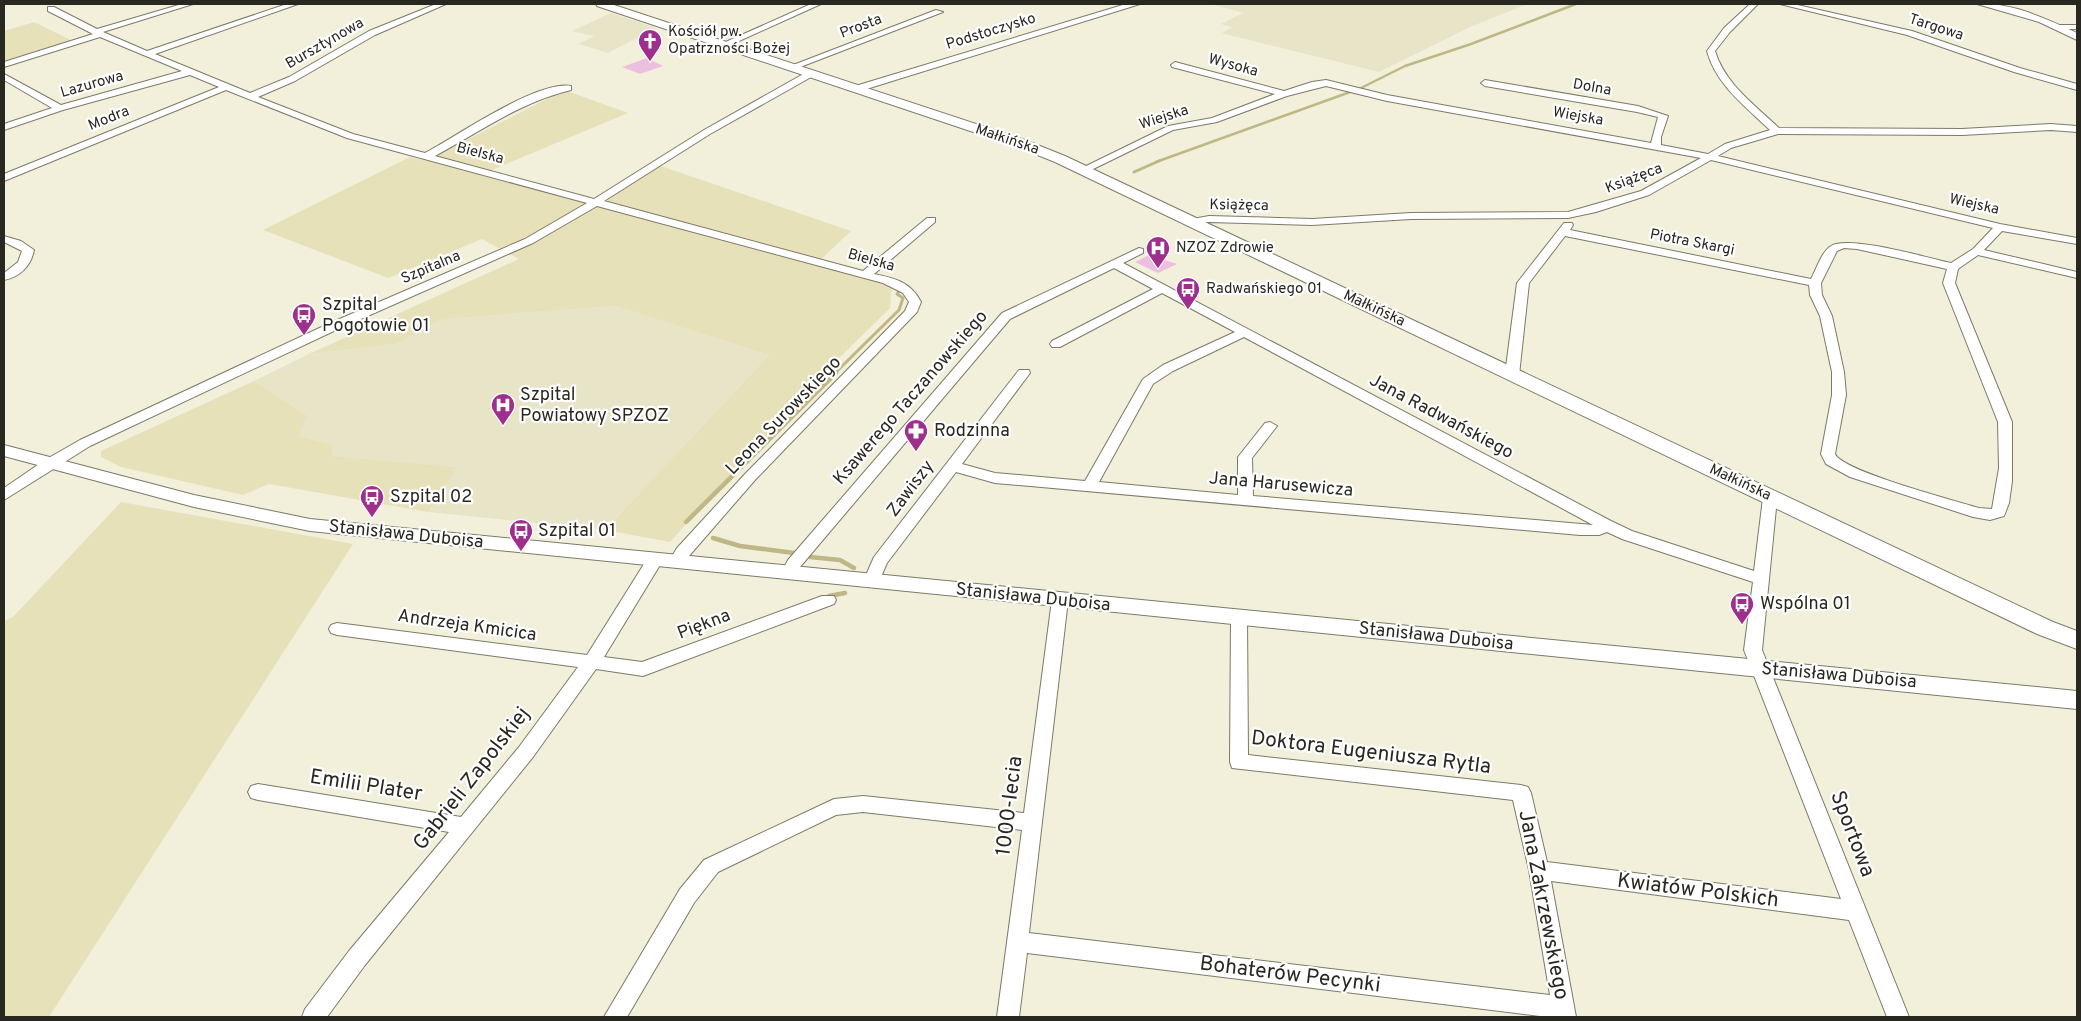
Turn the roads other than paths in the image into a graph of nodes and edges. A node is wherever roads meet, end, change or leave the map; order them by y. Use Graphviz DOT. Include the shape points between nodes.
graph roads {
  1 [pos="189,4"];
  2 [pos="294,4"];
  3 [pos="442,4"];
  4 [pos="601,4"];
  5 [pos="817,4"];
  6 [pos="1135,4"];
  7 [pos="1754,4"];
  8 [pos="1784,4"];
  9 [pos="1982,4"];
  10 [pos="61,5"];
  11 [pos="939,12"];
  12 [pos="2057,27"];
  13 [pos="2077,27"];
  14 [pos="98,33"];
  15 [pos="2077,37"];
  16 [pos="725,44"];
  17 [pos="146,54"];
  18 [pos="4,64"];
  19 [pos="1175,65"];
  20 [pos="792,68"];
  21 [pos="190,72"];
  22 [pos="810,74"];
  23 [pos="4,77"];
  24 [pos="1485,84"];
  25 [pos="226,87"];
  26 [pos="2077,87"];
  27 [pos="568,88"];
  28 [pos="856,89"];
  29 [pos="1284,94"];
  30 [pos="249,97"];
  31 [pos="60,108"];
  32 [pos="4,127"];
  33 [pos="2077,129"];
  34 [pos="1777,131"];
  35 [pos="1656,146"];
  36 [pos="427,156"];
  37 [pos="1710,156"];
  38 [pos="1082,170"];
  39 [pos="4,178"];
  40 [pos="595,203"];
  41 [pos="1568,215"];
  42 [pos="931,220"];
  43 [pos="1191,222"];
  44 [pos="2000,226"];
  45 [pos="1563,232"];
  46 [pos="4,239"];
  47 [pos="2077,241"];
  48 [pos="1139,251"];
  49 [pos="1977,251"];
  50 [pos="1114,263"];
  51 [pos="1953,267"];
  52 [pos="865,275"];
  53 [pos="2077,275"];
  54 [pos="4,277"];
  55 [pos="1815,283"];
  56 [pos="1162,289"];
  57 [pos="913,296"];
  58 [pos="1243,333"];
  59 [pos="1056,344"];
  60 [pos="1024,374"];
  61 [pos="1512,375"];
  62 [pos="1270,426"];
  63 [pos="4,450"];
  64 [pos="50,463"];
  65 [pos="952,466"];
  66 [pos="1090,486"];
  67 [pos="4,495"];
  68 [pos="1770,498"];
  69 [pos="1246,501"];
  70 [pos="1606,525"];
  71 [pos="655,560"];
  72 [pos="676,563"];
  73 [pos="789,573"];
  74 [pos="1762,579"];
  75 [pos="871,582"];
  76 [pos="828,600"];
  77 [pos="1060,600"];
  78 [pos="1239,618"];
  79 [pos="2045,628"];
  80 [pos="337,629"];
  81 [pos="2077,640"];
  82 [pos="2077,650"];
  83 [pos="591,663"];
  84 [pos="1759,668"];
  85 [pos="2075,698"];
  86 [pos="258,792"];
  87 [pos="1521,793"];
  88 [pos="1031,822"];
  89 [pos="466,826"];
  90 [pos="1539,870"];
  91 [pos="1856,911"];
  92 [pos="1017,942"];
  93 [pos="1564,1012"];
  94 [pos="314,1017"];
  95 [pos="615,1017"];
  96 [pos="1008,1017"];
  97 [pos="1898,1017"];
  1 -- 14 [label="street"];
  2 -- 17 [label="street"];
  3 -- 30 [label="street, Bursztynowa" via="372,33 292,79"];
  4 -- 16 [label="main road, Małkińska"];
  5 -- 16 [label="street"];
  6 -- 28 [label="street, Podstoczysko"];
  7 -- 34 [label="street" via="1711,51 1712,60 1724,78"];
  8 -- 26 [label="street, Targowa" via="1905,32"];
  9 -- 12 [label="street"];
  10 -- 14 [label="street, Bielska" via="51,9"];
  11 -- 20 [label="street, Prosta"];
  12 -- 13 [label="street"];
  12 -- 15 [label="street"];
  14 -- 17 [label="street, Bielska"];
  14 -- 18 [label="street"];
  16 -- 20 [label="main road, Małkińska"];
  17 -- 21 [label="street, Bielska"];
  19 -- 29 [label="street, Wysoka"];
  20 -- 22 [label="main road, Małkińska"];
  21 -- 25 [label="street, Bielska"];
  21 -- 31 [label="street, Lazurowa"];
  22 -- 28 [label="main road, Małkińska"];
  22 -- 40 [label="street, Szpitalna" via="707,132"];
  23 -- 31 [label="street"];
  24 -- 35 [label="street, Dolna" via="1663,116"];
  25 -- 30 [label="street, Bielska"];
  25 -- 39 [label="street, Modra"];
  27 -- 36 [label="street" via="548,91"];
  28 -- 38 [label="main road, Małkińska" via="1020,143"];
  29 -- 35 [label="street, Wiejska" via="1326,83 1387,98"];
  29 -- 38 [label="street, Wiejska" via="1214,120 1171,128"];
  30 -- 36 [label="street, Bielska" via="350,136"];
  31 -- 32 [label="street, Lazurowa"];
  33 -- 34 [label="street, Książęca"];
  34 -- 37 [label="street, Książęca" via="1728,146"];
  35 -- 37 [label="street, Wiejska"];
  36 -- 40 [label="street, Bielska"];
  37 -- 41 [label="street, Książęca" via="1670,182 1645,193"];
  37 -- 44 [label="street, Wiejska"];
  38 -- 43 [label="main road, Małkińska"];
  40 -- 52 [label="street, Bielska"];
  40 -- 64 [label="street, Szpitalna" via="515,248 325,330 85,443"];
  41 -- 43 [label="street, Książęca" via="1411,216 1312,222 1209,219"];
  41 -- 45 [label="street" via="1573,220"];
  42 -- 52 [label="street"];
  43 -- 61 [label="main road, Małkińska"];
  44 -- 47 [label="street, Wiejska"];
  44 -- 49 [label="street"];
  45 -- 55 [label="street, Piotra Skargi"];
  45 -- 61 [label="street" via="1523,283"];
  46 -- 54 [label="street" via="28,250 22,267"];
  48 -- 50 [label="street, Ksawerego Taczanowskiego"];
  49 -- 51 [label="street"];
  49 -- 53 [label="street"];
  50 -- 56 [label="street, Jana Radwańskiego"];
  50 -- 73 [label="street, Ksawerego Taczanowskiego" via="1006,316"];
  51 -- 55 [label="street" via="1842,245 1833,249"];
  51 -- 55 [label="street" via="1949,283 2005,422 2008,443 2002,502 1999,512 1990,515 1855,474 1831,461 1828,454 1839,395 1838,372"];
  52 -- 57 [label="street, Bielska" via="902,286"];
  56 -- 58 [label="street, Jana Radwańskiego"];
  56 -- 59 [label="street"];
  57 -- 72 [label="street, Leona Surowskiego" via="915,302 911,312 750,477 682,552"];
  58 -- 66 [label="street" via="1168,368 1148,382"];
  58 -- 70 [label="street, Jana Radwańskiego"];
  60 -- 65 [label="street, Zawiszy"];
  61 -- 68 [label="main road, Małkińska"];
  62 -- 69 [label="street" via="1245,457"];
  63 -- 64 [label="street, Stanisława Duboisa"];
  64 -- 67 [label="street, Szpitalna"];
  64 -- 71 [label="street, Stanisława Duboisa" via="236,511 310,525"];
  65 -- 66 [label="street, Jana Harusewicza" via="995,478"];
  65 -- 75 [label="street, Zawiszy" via="880,561"];
  66 -- 69 [label="street, Jana Harusewicza"];
  68 -- 74 [label="street, Sportowa"];
  68 -- 79 [label="main road, Małkińska"];
  69 -- 70 [label="street, Jana Harusewicza" via="1580,530 1599,530"];
  70 -- 74 [label="street, Jana Radwańskiego" via="1627,535"];
  71 -- 72 [label="street, Stanisława Duboisa"];
  71 -- 83 [label="street, Gabrieli Zapolskiej"];
  72 -- 73 [label="street, Stanisława Duboisa"];
  73 -- 75 [label="street, Stanisława Duboisa"];
  74 -- 84 [label="street, Sportowa" via="1753,650"];
  75 -- 77 [label="street, Stanisława Duboisa"];
  76 -- 83 [label="street, Piękna" via="644,669"];
  77 -- 78 [label="street, Stanisława Duboisa"];
  77 -- 88 [label="street, 1000-lecia"];
  78 -- 84 [label="street, Stanisława Duboisa"];
  78 -- 87 [label="street, Doktora Eugeniusza Rytla" via="1239,762"];
  79 -- 81 [label="main road, Małkińska"];
  79 -- 82 [label="main road, Małkińska"];
  80 -- 83 [label="street, Andrzeja Kmicica"];
  83 -- 89 [label="street, Gabrieli Zapolskiej" via="526,752"];
  84 -- 85 [label="street, Stanisława Duboisa"];
  84 -- 91 [label="street, Sportowa"];
  86 -- 89 [label="street, Emilii Plater"];
  87 -- 90 [label="street, Jana Zakrzewskiego"];
  88 -- 92 [label="street, 1000-lecia"];
  88 -- 95 [label="street" via="864,804 834,807 711,866 686,896"];
  89 -- 94 [label="street, Gabrieli Zapolskiej" via="357,958"];
  90 -- 91 [label="street, Kwiatów Polskich"];
  90 -- 93 [label="street, Jana Zakrzewskiego"];
  91 -- 97 [label="street, Sportowa"];
  92 -- 93 [label="street, Bohaterów Pecynki"];
  92 -- 96 [label="street, 1000-lecia"];
}
